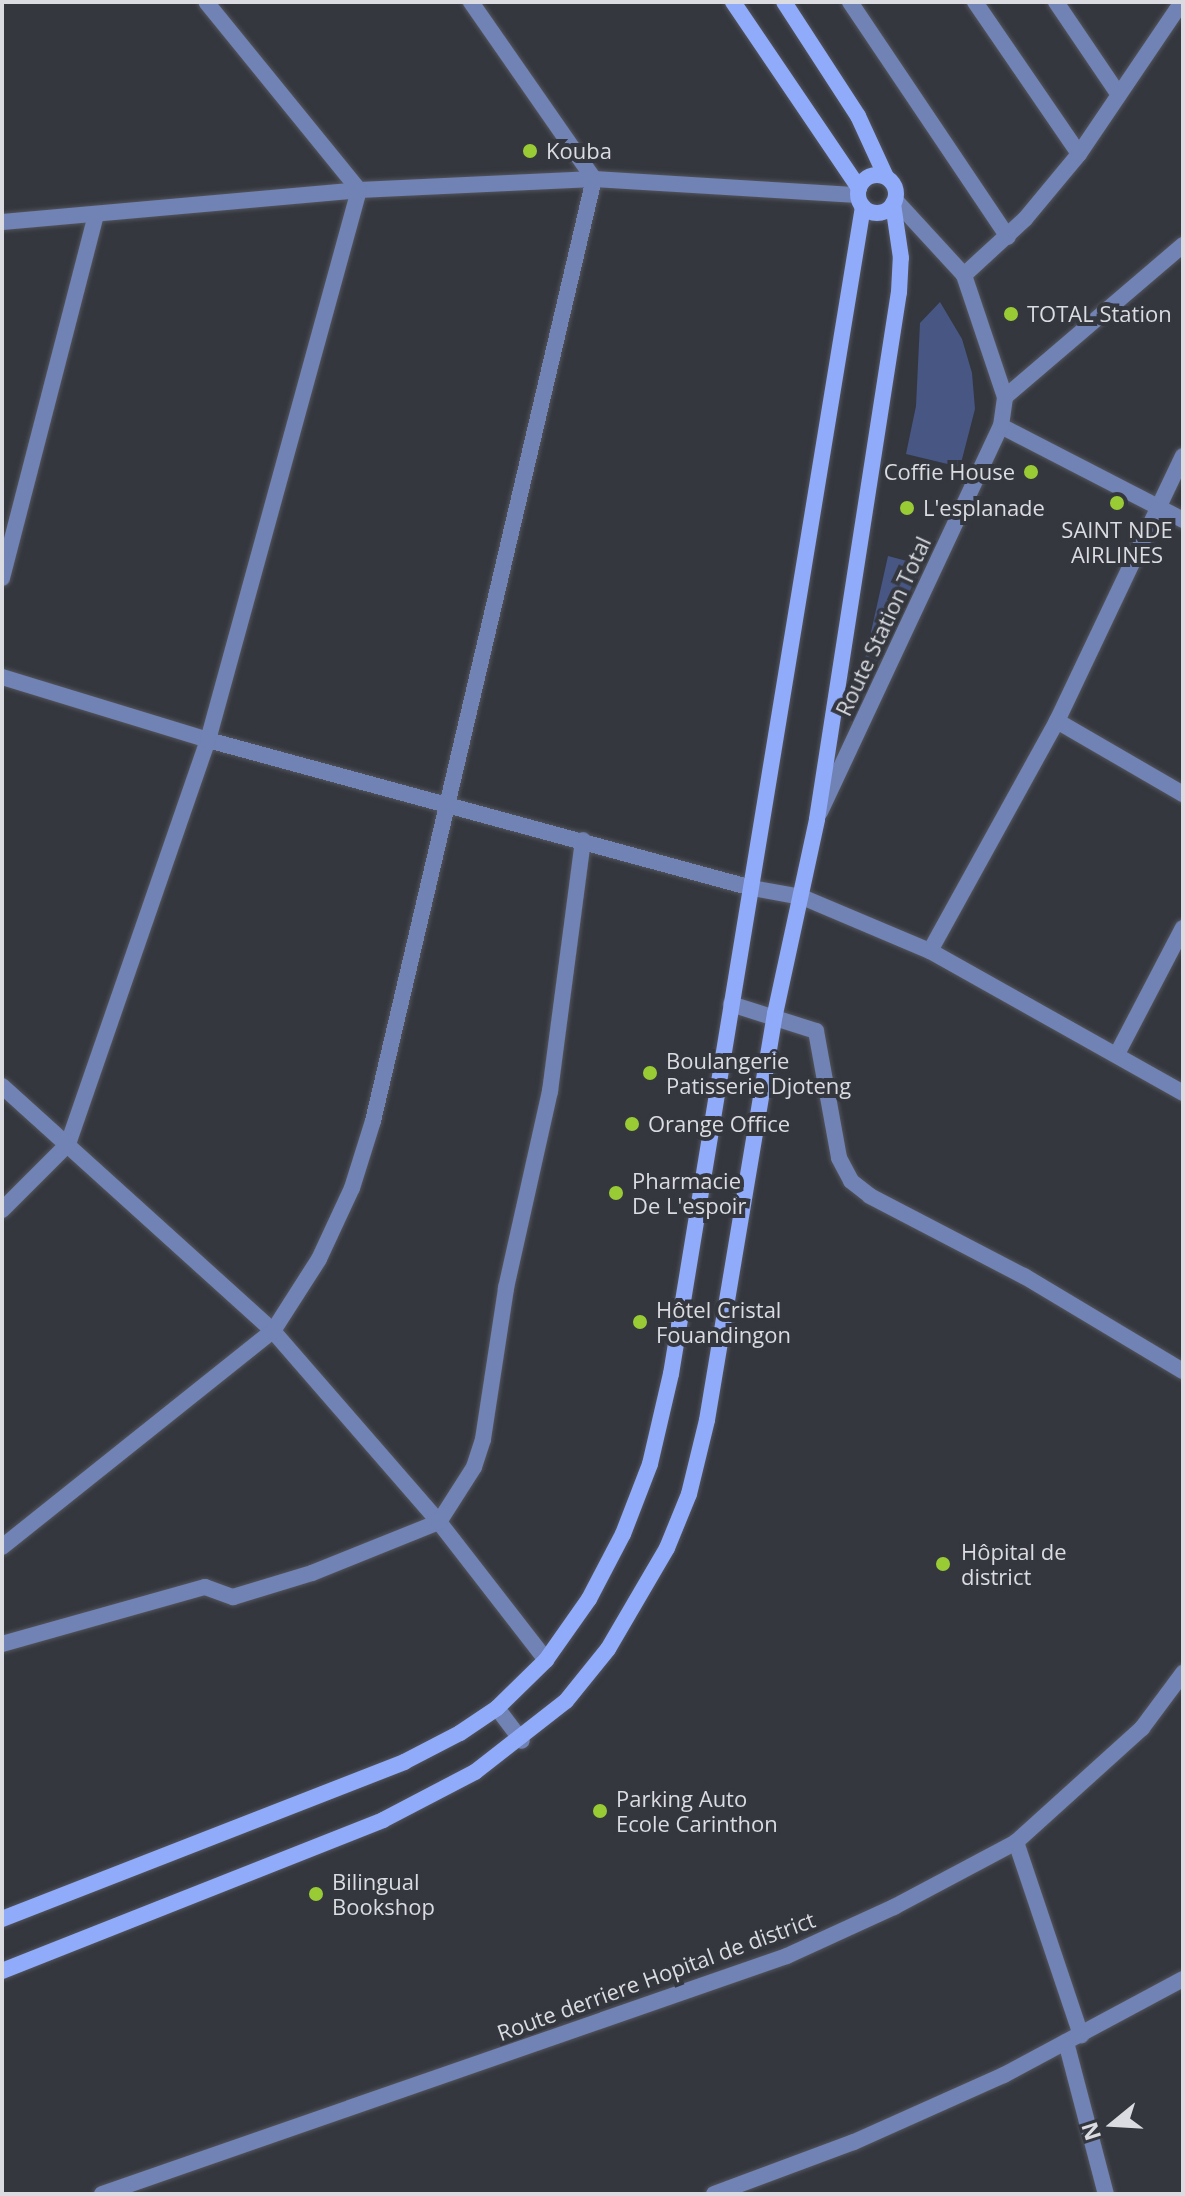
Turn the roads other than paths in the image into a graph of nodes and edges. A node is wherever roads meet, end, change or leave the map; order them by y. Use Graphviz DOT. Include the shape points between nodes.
graph roads {
  1 [pos="206,2"];
  2 [pos="471,2"];
  3 [pos="733,2"];
  4 [pos="784,2"];
  5 [pos="850,2"];
  6 [pos="975,2"];
  7 [pos="1056,2"];
  8 [pos="1182,2"];
  9 [pos="1119,95"];
  10 [pos="1079,154"];
  11 [pos="886,177"];
  12 [pos="594,179"];
  13 [pos="359,190"];
  14 [pos="860,197"];
  15 [pos="894,202"];
  16 [pos="96,215"];
  17 [pos="2,222"];
  18 [pos="1008,237"];
  19 [pos="1183,245"];
  20 [pos="964,275"];
  21 [pos="1005,397"];
  22 [pos="1001,426"];
  23 [pos="1183,456"];
  24 [pos="1161,507"];
  25 [pos="1183,520"];
  26 [pos="2,578"];
  27 [pos="2,677"];
  28 [pos="1057,721"];
  29 [pos="208,740"];
  30 [pos="1183,794"];
  31 [pos="449,802"];
  32 [pos="817,819"];
  33 [pos="583,840"];
  34 [pos="752,888"];
  35 [pos="802,897"];
  36 [pos="1183,928"];
  37 [pos="930,951"];
  38 [pos="731,1004"];
  39 [pos="775,1014"];
  40 [pos="1117,1054"];
  41 [pos="2,1086"];
  42 [pos="1183,1093"];
  43 [pos="68,1144"];
  44 [pos="2,1210"];
  45 [pos="273,1331"];
  46 [pos="1183,1371"];
  47 [pos="439,1522"];
  48 [pos="2,1547"];
  49 [pos="2,1644"];
  50 [pos="546,1660"];
  51 [pos="1183,1673"];
  52 [pos="497,1708"];
  53 [pos="522,1741"];
  54 [pos="1016,1842"];
  55 [pos="2,1919"];
  56 [pos="2,1971"];
  57 [pos="1183,1979"];
  58 [pos="1074,2039"];
  59 [pos="102,2194"];
  60 [pos="714,2194"];
  61 [pos="1106,2194"];
  1 -- 13 [label="street"];
  2 -- 12 [label="street"];
  3 -- 14 [label="main road"];
  4 -- 11 [label="main road" via="858,116"];
  5 -- 18 [label="street"];
  6 -- 10 [label="street"];
  7 -- 9 [label="street"];
  8 -- 9 [label="street"];
  9 -- 10 [label="street"];
  10 -- 18 [label="street"];
  11 -- 14 [label="main road" via="867,178"];
  11 -- 15 [label="main road"];
  12 -- 13 [label="street"];
  12 -- 14 [label="street"];
  12 -- 31 [label="street"];
  13 -- 16 [label="street"];
  13 -- 29 [label="street"];
  14 -- 15 [label="main road" via="882,213"];
  14 -- 34 [label="main road"];
  15 -- 20 [label="street, Route Station Total"];
  15 -- 32 [label="main road" via="899,292"];
  16 -- 17 [label="street"];
  16 -- 26 [label="street"];
  18 -- 20 [label="street"];
  19 -- 21 [label="street"];
  20 -- 21 [label="street, Route Station Total"];
  21 -- 22 [label="street, Route Station Total"];
  22 -- 24 [label="street"];
  22 -- 32 [label="street, Route Station Total"];
  23 -- 24 [label="street"];
  24 -- 25 [label="street"];
  24 -- 28 [label="street"];
  27 -- 29 [label="street"];
  28 -- 30 [label="street"];
  28 -- 37 [label="street"];
  29 -- 31 [label="street"];
  29 -- 43 [label="street"];
  31 -- 33 [label="street"];
  31 -- 45 [label="street" via="352,1188 319,1259"];
  32 -- 35 [label="main road"];
  33 -- 34 [label="street"];
  33 -- 47 [label="street" via="550,1091 506,1288 483,1439 474,1467"];
  34 -- 35 [label="street"];
  34 -- 38 [label="main road"];
  35 -- 37 [label="street"];
  35 -- 39 [label="main road"];
  36 -- 40 [label="street"];
  37 -- 40 [label="street"];
  38 -- 39 [label="street"];
  38 -- 50 [label="main road" via="671,1374 650,1464 623,1534 589,1599"];
  39 -- 46 [label="street" via="810,1025 820,1039 833,1135 851,1181"];
  39 -- 53 [label="main road" via="707,1420 689,1494 641,1599 608,1649 566,1701"];
  40 -- 42 [label="street"];
  41 -- 43 [label="street"];
  43 -- 44 [label="street"];
  43 -- 45 [label="street"];
  45 -- 47 [label="street"];
  45 -- 48 [label="street"];
  47 -- 49 [label="street" via="312,1573 233,1597 205,1587"];
  47 -- 50 [label="street"];
  50 -- 52 [label="main road"];
  51 -- 54 [label="street, Route derriere Hopital de district" via="1142,1728"];
  52 -- 53 [label="street"];
  52 -- 55 [label="main road" via="404,1762"];
  53 -- 56 [label="main road" via="383,1820"];
  54 -- 58 [label="street"];
  54 -- 59 [label="street, Route derriere Hopital de district" via="787,1956"];
  57 -- 58 [label="street"];
  58 -- 60 [label="street" via="854,2142"];
  58 -- 61 [label="street"];
}
